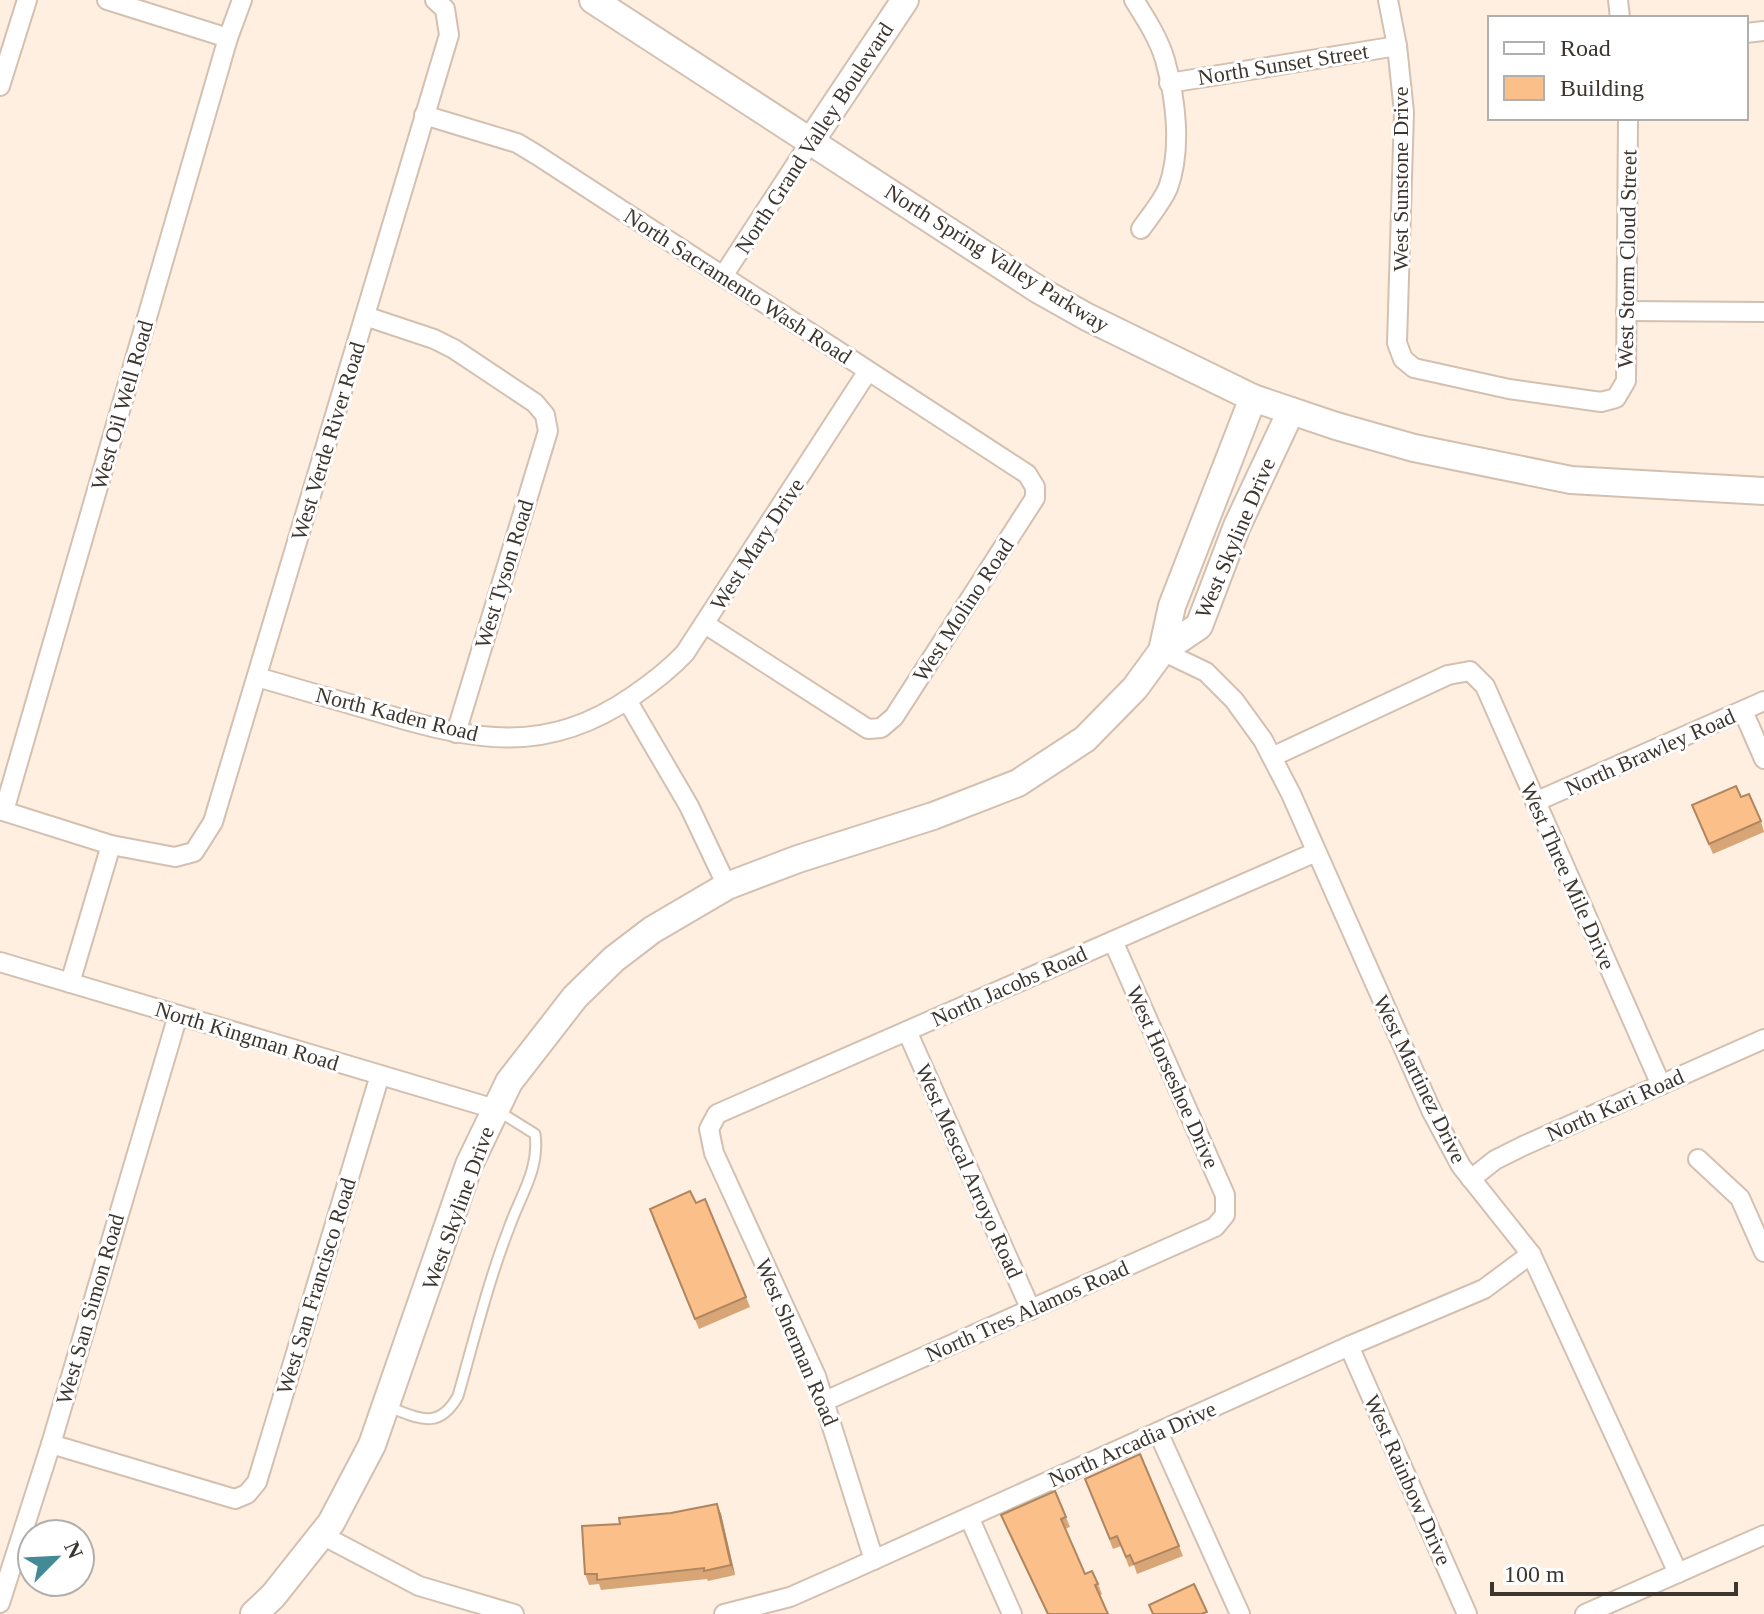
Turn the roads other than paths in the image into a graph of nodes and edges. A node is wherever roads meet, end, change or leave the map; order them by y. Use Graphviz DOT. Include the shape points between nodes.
graph roads {
  1 [pos="27,0"];
  2 [pos="107,0"];
  3 [pos="242,0"];
  4 [pos="435,0"];
  5 [pos="593,0"];
  6 [pos="905,0"];
  7 [pos="1134,0"];
  8 [pos="1388,0"];
  9 [pos="228,38"];
  10 [pos="1397,46"];
  11 [pos="1169,83"];
  12 [pos="0,86"];
  13 [pos="424,115"];
  14 [pos="1628,120"];
  15 [pos="811,141"];
  16 [pos="1141,229"];
  17 [pos="723,276"];
  18 [pos="1626,311"];
  19 [pos="1764,312"];
  20 [pos="365,316"];
  21 [pos="868,371"];
  22 [pos="1253,398"];
  23 [pos="1616,398"];
  24 [pos="1291,411"];
  25 [pos="1035,487"];
  26 [pos="1764,491"];
  27 [pos="705,624"];
  28 [pos="1162,651"];
  29 [pos="257,677"];
  30 [pos="627,700"];
  31 [pos="1764,701"];
  32 [pos="1743,711"];
  33 [pos="456,733"];
  34 [pos="1272,757"];
  35 [pos="1764,759"];
  36 [pos="1535,802"];
  37 [pos="2,811"];
  38 [pos="111,845"];
  39 [pos="1316,852"];
  40 [pos="727,886"];
  41 [pos="1113,941"];
  42 [pos="0,962"];
  43 [pos="70,983"];
  44 [pos="178,1015"];
  45 [pos="907,1031"];
  46 [pos="1764,1039"];
  47 [pos="380,1075"];
  48 [pos="1661,1085"];
  49 [pos="495,1109"];
  50 [pos="709,1129"];
  51 [pos="1698,1159"];
  52 [pos="1471,1179"];
  53 [pos="1225,1215"];
  54 [pos="1764,1252"];
  55 [pos="1531,1254"];
  56 [pos="1031,1310"];
  57 [pos="1349,1346"];
  58 [pos="825,1401"];
  59 [pos="386,1406"];
  60 [pos="1158,1432"];
  61 [pos="51,1444"];
  62 [pos="969,1517"];
  63 [pos="322,1535"];
  64 [pos="1764,1535"];
  65 [pos="874,1560"];
  66 [pos="1678,1573"];
  67 [pos="0,1603"];
  68 [pos="784,1607"];
  69 [pos="254,1614"];
  70 [pos="514,1614"];
  71 [pos="724,1614"];
  72 [pos="1012,1614"];
  73 [pos="1240,1614"];
  74 [pos="1467,1614"];
  75 [pos="1585,1614"];
  1 -- 12 [label="street"];
  2 -- 9 [label="street"];
  3 -- 9 [label="street, West Oil Well Road"];
  4 -- 13 [label="street, West Verde River Road" via="445,9 449,35"];
  5 -- 15 [label="street, North Spring Valley Parkway"];
  6 -- 15 [label="street, North Grand Valley Boulevard"];
  7 -- 11 [label="street" via="1165,60"];
  8 -- 10 [label="street, West Sunstone Drive"];
  9 -- 37 [label="street, West Oil Well Road"];
  10 -- 11 [label="street, North Sunset Street"];
  10 -- 23 [label="street, West Sunstone Drive" via="1404,112 1397,343 1403,359 1414,368 1509,389 1601,402"];
  11 -- 16 [label="street" via="1176,143 1173,171 1167,191"];
  13 -- 17 [label="street, North Sacramento Wash Road" via="517,143"];
  13 -- 20 [label="street, West Verde River Road"];
  14 -- 18 [label="street, West Storm Cloud Street"];
  15 -- 17 [label="street, North Grand Valley Boulevard"];
  15 -- 22 [label="street, North Spring Valley Parkway" via="1075,311"];
  17 -- 21 [label="street, North Sacramento Wash Road"];
  18 -- 19 [label="street"];
  18 -- 23 [label="street, West Storm Cloud Street" via="1626,381"];
  20 -- 29 [label="street, West Verde River Road"];
  20 -- 33 [label="street, West Tyson Road" via="454,349 545,415 548,431"];
  21 -- 25 [label="street, North Sacramento Wash Road" via="1027,474"];
  21 -- 27 [label="street, West Mary Drive"];
  22 -- 24 [label="street, North Spring Valley Parkway"];
  22 -- 28 [label="street, West Skyline Drive" via="1172,606"];
  24 -- 26 [label="street, North Spring Valley Parkway" via="1414,448 1571,480"];
  24 -- 28 [label="street, West Skyline Drive" via="1237,526 1199,626"];
  25 -- 27 [label="street, West Molino Road" via="1035,498 894,717 881,728 868,729"];
  27 -- 30 [label="street, West Mary Drive" via="670,669"];
  28 -- 34 [label="street, West Martinez Drive" via="1206,672 1234,700"];
  28 -- 40 [label="street, West Skyline Drive" via="1135,688 1085,739 1018,783"];
  29 -- 33 [label="street, North Kaden Road"];
  29 -- 38 [label="street, West Verde River Road" via="213,822 194,852 175,857"];
  30 -- 33 [label="street, North Kaden Road" via="587,722 543,735 486,738"];
  30 -- 40 [label="street" via="689,806"];
  31 -- 32 [label="street, North Brawley Road"];
  32 -- 35 [label="street"];
  32 -- 36 [label="street, North Brawley Road"];
  34 -- 36 [label="street, West Three Mile Drive" via="1448,675 1470,671 1485,686"];
  34 -- 39 [label="street, West Martinez Drive"];
  36 -- 48 [label="street, West Three Mile Drive"];
  37 -- 38 [label="street"];
  38 -- 43 [label="street"];
  39 -- 41 [label="street, North Jacobs Road"];
  39 -- 52 [label="street, West Martinez Drive" via="1432,1112"];
  40 -- 49 [label="street, West Skyline Drive" via="614,959 575,997 509,1082"];
  41 -- 45 [label="street, North Jacobs Road"];
  41 -- 53 [label="street, West Horseshoe Drive" via="1225,1195"];
  42 -- 43 [label="street, North Kingman Road"];
  43 -- 44 [label="street, North Kingman Road"];
  44 -- 47 [label="street, North Kingman Road"];
  44 -- 61 [label="street, West San Simon Road"];
  45 -- 50 [label="street, North Jacobs Road" via="717,1114"];
  45 -- 56 [label="street, West Mescal Arroyo Road"];
  46 -- 48 [label="street, North Kari Road"];
  47 -- 49 [label="street, North Kingman Road"];
  47 -- 61 [label="street, West San Francisco Road" via="257,1482 247,1494 235,1499"];
  48 -- 52 [label="street, North Kari Road" via="1495,1160"];
  49 -- 59 [label="street, West Skyline Drive" via="469,1165"];
  49 -- 59 [label="lane" via="535,1134 538,1151 508,1228 458,1396 449,1412 435,1418 414,1417"];
  50 -- 58 [label="street, West Sherman Road" via="714,1153"];
  51 -- 54 [label="street" via="1740,1198"];
  52 -- 55 [label="street, West Martinez Drive"];
  53 -- 56 [label="street, North Tres Alamos Road" via="1215,1227"];
  55 -- 57 [label="street, North Arcadia Drive" via="1484,1289"];
  55 -- 66 [label="street, West Martinez Drive"];
  56 -- 58 [label="street, North Tres Alamos Road"];
  57 -- 60 [label="street, North Arcadia Drive"];
  57 -- 74 [label="street, West Rainbow Drive"];
  58 -- 65 [label="street, West Sherman Road"];
  59 -- 63 [label="street, West Skyline Drive" via="372,1445"];
  60 -- 62 [label="street, North Arcadia Drive"];
  60 -- 73 [label="street"];
  61 -- 67 [label="street, West San Simon Road"];
  62 -- 65 [label="street, North Arcadia Drive"];
  62 -- 72 [label="street"];
  63 -- 69 [label="street, West Skyline Drive"];
  63 -- 70 [label="street" via="419,1586"];
  64 -- 66 [label="street"];
  65 -- 68 [label="street, North Arcadia Drive"];
  66 -- 75 [label="street"];
  68 -- 71 [label="street, North Arcadia Drive"];
}
